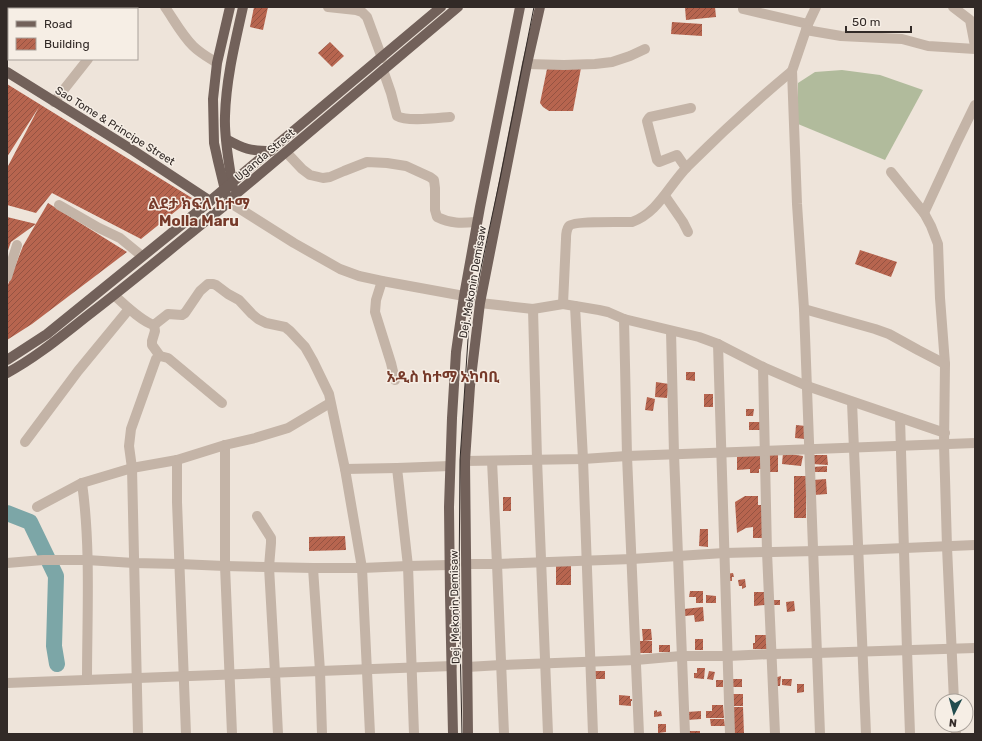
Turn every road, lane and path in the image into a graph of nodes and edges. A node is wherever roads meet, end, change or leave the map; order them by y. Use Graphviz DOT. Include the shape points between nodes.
graph roads {
  1 [pos="165,7"];
  2 [pos="230,7"];
  3 [pos="243,7"];
  4 [pos="328,7"];
  5 [pos="441,7"];
  6 [pos="458,7"];
  7 [pos="540,7"];
  8 [pos="816,7"];
  9 [pos="954,7"];
  10 [pos="743,9"];
  11 [pos="518,10"];
  12 [pos="973,17"];
  13 [pos="807,27"];
  14 [pos="975,46"];
  15 [pos="645,49"];
  16 [pos="975,49"];
  17 [pos="382,58"];
  18 [pos="87,60"];
  19 [pos="217,63"];
  20 [pos="527,64"];
  21 [pos="383,70"];
  22 [pos="792,71"];
  23 [pos="7,72"];
  24 [pos="54,102"];
  25 [pos="975,105"];
  26 [pos="691,108"];
  27 [pos="450,117"];
  28 [pos="226,139"];
  29 [pos="271,151"];
  30 [pos="286,152"];
  31 [pos="686,168"];
  32 [pos="891,172"];
  33 [pos="228,187"];
  34 [pos="236,194"];
  35 [pos="665,196"];
  36 [pos="210,201"];
  37 [pos="229,202"];
  38 [pos="59,205"];
  39 [pos="924,213"];
  40 [pos="477,222"];
  41 [pos="688,232"];
  42 [pos="17,245"];
  43 [pos="142,256"];
  44 [pos="7,277"];
  45 [pos="382,281"];
  46 [pos="114,295"];
  47 [pos="464,296"];
  48 [pos="480,303"];
  49 [pos="563,304"];
  50 [pos="575,306"];
  51 [pos="129,309"];
  52 [pos="533,309"];
  53 [pos="804,309"];
  54 [pos="624,319"];
  55 [pos="154,325"];
  56 [pos="672,331"];
  57 [pos="718,344"];
  58 [pos="160,356"];
  59 [pos="7,360"];
  60 [pos="944,364"];
  61 [pos="763,367"];
  62 [pos="7,374"];
  63 [pos="395,380"];
  64 [pos="807,386"];
  65 [pos="852,402"];
  66 [pos="222,403"];
  67 [pos="330,403"];
  68 [pos="900,418"];
  69 [pos="945,433"];
  70 [pos="25,442"];
  71 [pos="975,443"];
  72 [pos="944,444"];
  73 [pos="225,445"];
  74 [pos="901,445"];
  75 [pos="854,447"];
  76 [pos="809,449"];
  77 [pos="765,450"];
  78 [pos="721,452"];
  79 [pos="674,454"];
  80 [pos="627,456"];
  81 [pos="537,459"];
  82 [pos="583,459"];
  83 [pos="177,460"];
  84 [pos="465,461"];
  85 [pos="492,461"];
  86 [pos="450,466"];
  87 [pos="132,468"];
  88 [pos="397,468"];
  89 [pos="345,469"];
  90 [pos="82,483"];
  91 [pos="37,507"];
  92 [pos="257,516"];
  93 [pos="975,545"];
  94 [pos="947,547"];
  95 [pos="904,548"];
  96 [pos="858,550"];
  97 [pos="813,551"];
  98 [pos="768,552"];
  99 [pos="724,553"];
  100 [pos="677,556"];
  101 [pos="632,559"];
  102 [pos="88,560"];
  103 [pos="587,560"];
  104 [pos="542,562"];
  105 [pos="7,563"];
  106 [pos="134,563"];
  107 [pos="179,564"];
  108 [pos="466,564"];
  109 [pos="497,564"];
  110 [pos="450,565"];
  111 [pos="225,566"];
  112 [pos="408,566"];
  113 [pos="269,567"];
  114 [pos="313,568"];
  115 [pos="362,568"];
  116 [pos="952,648"];
  117 [pos="975,648"];
  118 [pos="907,650"];
  119 [pos="862,651"];
  120 [pos="817,653"];
  121 [pos="772,654"];
  122 [pos="681,656"];
  123 [pos="728,656"];
  124 [pos="636,660"];
  125 [pos="591,661"];
  126 [pos="545,664"];
  127 [pos="501,665"];
  128 [pos="452,666"];
  129 [pos="467,667"];
  130 [pos="412,668"];
  131 [pos="367,669"];
  132 [pos="320,671"];
  133 [pos="275,673"];
  134 [pos="229,674"];
  135 [pos="184,676"];
  136 [pos="136,678"];
  137 [pos="87,680"];
  138 [pos="7,683"];
  139 [pos="954,693"];
  140 [pos="138,734"];
  141 [pos="186,734"];
  142 [pos="232,734"];
  143 [pos="278,734"];
  144 [pos="322,734"];
  145 [pos="370,734"];
  146 [pos="414,734"];
  147 [pos="453,734"];
  148 [pos="468,734"];
  149 [pos="504,734"];
  150 [pos="548,734"];
  151 [pos="593,734"];
  152 [pos="640,734"];
  153 [pos="685,734"];
  154 [pos="730,734"];
  155 [pos="775,734"];
  156 [pos="820,734"];
  157 [pos="866,734"];
  158 [pos="910,734"];
  1 -- 19 [label="street" via="189,42"];
  2 -- 19 [label="main road"];
  3 -- 28 [label="main road" via="229,73"];
  4 -- 17 [label="street" via="362,12"];
  5 -- 17 [label="main road, Uganda Street"];
  6 -- 21 [label="main road, Uganda Street"];
  7 -- 20 [label="main road, Dej. Mekonin Demisaw"];
  8 -- 13 [label="street"];
  9 -- 12 [label="street"];
  10 -- 13 [label="street"];
  11 -- 40 [label="main road, Dej. Mekonin Demisaw"];
  12 -- 14 [label="street"];
  13 -- 16 [label="street" via="842,36 902,39 928,46"];
  13 -- 22 [label="street"];
  15 -- 20 [label="street" via="612,62"];
  17 -- 29 [label="main road, Uganda Street"];
  18 -- 24 [label="street"];
  19 -- 33 [label="main road" via="213,99 214,143"];
  20 -- 48 [label="main road, Dej. Mekonin Demisaw"];
  21 -- 27 [label="street" via="397,116 408,119"];
  21 -- 30 [label="main road, Uganda Street"];
  22 -- 31 [label="street"];
  22 -- 53 [label="street"];
  23 -- 24 [label="main road, Sao Tome & Principe Street"];
  24 -- 36 [label="main road, Sao Tome & Principe Street"];
  25 -- 39 [label="street"];
  26 -- 31 [label="street" via="650,117 648,121 657,160 662,162 677,155"];
  28 -- 29 [label="main road" via="242,148"];
  28 -- 33 [label="main road"];
  29 -- 33 [label="main road, Uganda Street"];
  30 -- 34 [label="main road, Uganda Street"];
  30 -- 40 [label="street" via="310,175 323,178 367,162 406,166 434,180 437,217 456,223"];
  31 -- 35 [label="street"];
  32 -- 39 [label="street"];
  33 -- 34 [label="main road"];
  33 -- 36 [label="main road, Uganda Street"];
  33 -- 37 [label="main road"];
  34 -- 37 [label="main road, Uganda Street"];
  35 -- 41 [label="street"];
  35 -- 49 [label="street" via="639,220 570,226 566,239"];
  36 -- 43 [label="main road, Uganda Street"];
  37 -- 45 [label="street" via="326,262 349,272"];
  37 -- 46 [label="main road, Uganda Street"];
  38 -- 43 [label="street" via="120,238"];
  39 -- 60 [label="street" via="938,244"];
  40 -- 47 [label="main road, Dej. Mekonin Demisaw"];
  42 -- 44 [label="street"];
  43 -- 59 [label="main road, Uganda Street" via="46,334"];
  45 -- 47 [label="street"];
  45 -- 63 [label="street" via="375,312"];
  46 -- 51 [label="street"];
  46 -- 62 [label="main road, Uganda Street"];
  47 -- 86 [label="main road, Dej. Mekonin Demisaw" via="456,352"];
  48 -- 52 [label="street"];
  48 -- 84 [label="main road, Dej. Mekonin Demisaw" via="470,386"];
  49 -- 50 [label="street"];
  49 -- 52 [label="street"];
  50 -- 54 [label="street" via="608,312"];
  50 -- 82 [label="street"];
  51 -- 55 [label="street"];
  51 -- 70 [label="street"];
  52 -- 81 [label="street"];
  53 -- 60 [label="street" via="889,334"];
  53 -- 64 [label="street"];
  54 -- 56 [label="street"];
  54 -- 80 [label="street"];
  55 -- 58 [label="street" via="152,345"];
  55 -- 67 [label="street" via="168,314 185,313 200,291 208,284 213,284 239,300 258,319 290,331 305,347 313,361 329,394"];
  56 -- 57 [label="street"];
  56 -- 79 [label="street"];
  57 -- 61 [label="street"];
  57 -- 78 [label="street"];
  58 -- 66 [label="street" via="168,358"];
  58 -- 87 [label="street" via="156,359 131,429 129,446"];
  60 -- 69 [label="street"];
  61 -- 64 [label="street"];
  61 -- 77 [label="street"];
  64 -- 65 [label="street"];
  64 -- 76 [label="street"];
  65 -- 68 [label="street"];
  65 -- 75 [label="street"];
  67 -- 73 [label="street" via="288,428"];
  67 -- 89 [label="street"];
  68 -- 69 [label="street"];
  68 -- 74 [label="street"];
  69 -- 72 [label="street"];
  71 -- 72 [label="street"];
  72 -- 74 [label="street"];
  72 -- 94 [label="street"];
  73 -- 83 [label="street"];
  73 -- 111 [label="street"];
  74 -- 75 [label="street"];
  74 -- 95 [label="street"];
  75 -- 76 [label="street"];
  75 -- 96 [label="street"];
  76 -- 77 [label="street"];
  76 -- 97 [label="street"];
  77 -- 78 [label="street"];
  77 -- 98 [label="street"];
  78 -- 79 [label="street"];
  78 -- 99 [label="street"];
  79 -- 80 [label="street"];
  79 -- 100 [label="street"];
  80 -- 82 [label="street"];
  80 -- 101 [label="street"];
  81 -- 82 [label="street"];
  81 -- 85 [label="street"];
  81 -- 104 [label="street"];
  82 -- 103 [label="street"];
  83 -- 87 [label="street"];
  83 -- 107 [label="street"];
  84 -- 85 [label="street"];
  84 -- 108 [label="main road, Dej. Mekonin Demisaw"];
  85 -- 109 [label="street"];
  86 -- 88 [label="street"];
  86 -- 110 [label="main road, Dej. Mekonin Demisaw"];
  87 -- 90 [label="street"];
  87 -- 106 [label="street"];
  88 -- 89 [label="street"];
  88 -- 112 [label="street"];
  89 -- 115 [label="street"];
  90 -- 91 [label="street"];
  90 -- 102 [label="street"];
  92 -- 113 [label="street" via="271,538"];
  93 -- 94 [label="street"];
  94 -- 95 [label="street"];
  94 -- 116 [label="street"];
  95 -- 96 [label="street"];
  95 -- 118 [label="street"];
  96 -- 97 [label="street"];
  96 -- 119 [label="street"];
  97 -- 98 [label="street"];
  97 -- 120 [label="street"];
  98 -- 99 [label="street"];
  98 -- 121 [label="street"];
  99 -- 100 [label="street"];
  99 -- 123 [label="street"];
  100 -- 101 [label="street"];
  100 -- 122 [label="street"];
  101 -- 103 [label="street"];
  101 -- 124 [label="street"];
  102 -- 105 [label="street"];
  102 -- 106 [label="street"];
  102 -- 137 [label="street"];
  103 -- 104 [label="street"];
  103 -- 125 [label="street"];
  104 -- 109 [label="street"];
  104 -- 126 [label="street"];
  106 -- 107 [label="street"];
  106 -- 136 [label="street"];
  107 -- 111 [label="street"];
  107 -- 135 [label="street"];
  108 -- 109 [label="street"];
  108 -- 129 [label="main road, Dej. Mekonin Demisaw"];
  109 -- 127 [label="street"];
  110 -- 112 [label="street"];
  110 -- 128 [label="main road, Dej. Mekonin Demisaw"];
  111 -- 113 [label="street"];
  111 -- 134 [label="street"];
  112 -- 115 [label="street"];
  112 -- 130 [label="street"];
  113 -- 114 [label="street"];
  113 -- 133 [label="street"];
  114 -- 115 [label="street"];
  114 -- 132 [label="street"];
  115 -- 131 [label="street"];
  116 -- 117 [label="street"];
  116 -- 118 [label="street"];
  116 -- 139 [label="street"];
  118 -- 119 [label="street"];
  118 -- 158 [label="street"];
  119 -- 120 [label="street"];
  119 -- 157 [label="street"];
  120 -- 121 [label="street"];
  120 -- 156 [label="street"];
  121 -- 123 [label="street"];
  121 -- 155 [label="street"];
  122 -- 123 [label="street"];
  122 -- 124 [label="street"];
  122 -- 153 [label="street"];
  123 -- 154 [label="street"];
  124 -- 125 [label="street"];
  124 -- 152 [label="street"];
  125 -- 126 [label="street"];
  125 -- 151 [label="street"];
  126 -- 127 [label="street"];
  126 -- 150 [label="street"];
  127 -- 129 [label="street"];
  127 -- 149 [label="street"];
  128 -- 130 [label="street"];
  128 -- 147 [label="main road, Dej. Mekonin Demisaw"];
  129 -- 148 [label="main road, Dej. Mekonin Demisaw"];
  130 -- 131 [label="street"];
  130 -- 146 [label="street"];
  131 -- 132 [label="street"];
  131 -- 145 [label="street"];
  132 -- 133 [label="street"];
  132 -- 144 [label="street"];
  133 -- 134 [label="street"];
  133 -- 143 [label="street"];
  134 -- 135 [label="street"];
  134 -- 142 [label="street"];
  135 -- 136 [label="street"];
  135 -- 141 [label="street"];
  136 -- 137 [label="street"];
  136 -- 140 [label="street"];
  137 -- 138 [label="street"];
}
